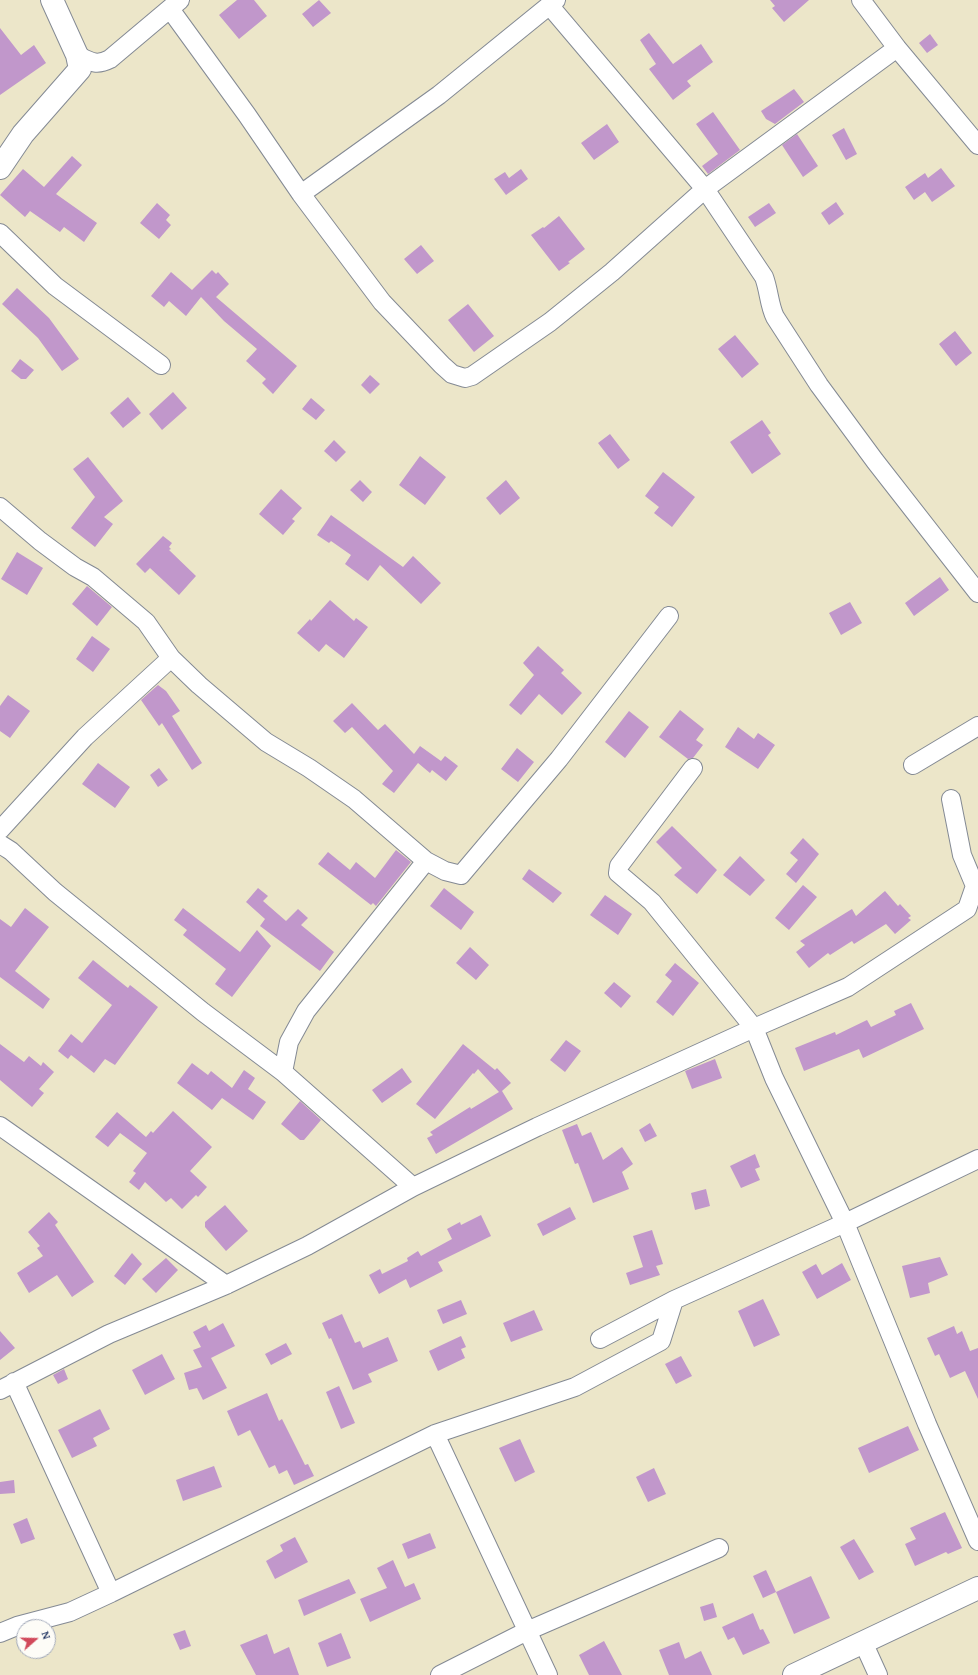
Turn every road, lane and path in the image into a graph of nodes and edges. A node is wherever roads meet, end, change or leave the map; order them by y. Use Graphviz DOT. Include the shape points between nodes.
graph roads {
  1 [pos="52,0"];
  2 [pos="861,0"];
  3 [pos="553,3"];
  4 [pos="175,4"];
  5 [pos="897,48"];
  6 [pos="77,55"];
  7 [pos="978,145"];
  8 [pos="0,168"];
  9 [pos="705,190"];
  10 [pos="301,194"];
  11 [pos="0,233"];
  12 [pos="161,365"];
  13 [pos="0,507"];
  14 [pos="978,593"];
  15 [pos="668,616"];
  16 [pos="171,658"];
  17 [pos="978,726"];
  18 [pos="912,766"];
  19 [pos="693,768"];
  20 [pos="951,799"];
  21 [pos="0,830"];
  22 [pos="0,844"];
  23 [pos="426,861"];
  24 [pos="754,1028"];
  25 [pos="283,1072"];
  26 [pos="0,1126"];
  27 [pos="978,1159"];
  28 [pos="413,1187"];
  29 [pos="845,1223"];
  30 [pos="226,1285"];
  31 [pos="674,1300"];
  32 [pos="600,1339"];
  33 [pos="7,1386"];
  34 [pos="435,1434"];
  35 [pos="978,1541"];
  36 [pos="719,1548"];
  37 [pos="978,1588"];
  38 [pos="111,1593"];
  39 [pos="527,1631"];
  40 [pos="0,1633"];
  41 [pos="863,1642"];
  42 [pos="440,1675"];
  43 [pos="548,1675"];
  44 [pos="794,1675"];
  45 [pos="878,1675"];
  1 -- 6 [label="main road"];
  2 -- 5 [label="street"];
  3 -- 9 [label="street"];
  3 -- 10 [label="street" via="439,95"];
  4 -- 6 [label="street" via="110,59 96,64"];
  4 -- 10 [label="street"];
  5 -- 7 [label="street"];
  5 -- 9 [label="street"];
  6 -- 8 [label="main road" via="80,68 23,134"];
  9 -- 10 [label="street" via="612,272 550,322 472,376 464,378 452,374 442,365 382,302"];
  9 -- 14 [label="street" via="764,277 772,311 819,385"];
  11 -- 12 [label="street" via="55,286"];
  13 -- 16 [label="street" via="40,541 93,577 146,622"];
  15 -- 23 [label="street" via="559,759 466,871 461,875 454,875"];
  16 -- 21 [label="street" via="85,737"];
  16 -- 23 [label="street" via="199,686 266,742 354,799"];
  17 -- 18 [label="street"];
  19 -- 24 [label="street" via="619,866 618,873 652,902"];
  20 -- 24 [label="street" via="962,855 975,886 967,909 848,987"];
  22 -- 25 [label="street" via="12,851 55,892 203,1012"];
  23 -- 25 [label="street" via="306,1011 289,1042"];
  24 -- 28 [label="street"];
  24 -- 29 [label="street" via="774,1078"];
  25 -- 28 [label="street"];
  26 -- 30 [label="street"];
  27 -- 29 [label="street"];
  28 -- 30 [label="street" via="307,1246"];
  29 -- 31 [label="street"];
  29 -- 35 [label="street"];
  30 -- 33 [label="street" via="110,1334"];
  31 -- 32 [label="street"];
  31 -- 34 [label="street" via="661,1341 575,1387"];
  33 -- 38 [label="street"];
  34 -- 38 [label="street"];
  34 -- 39 [label="street"];
  36 -- 39 [label="street"];
  37 -- 41 [label="main road"];
  38 -- 40 [label="street" via="70,1612"];
  39 -- 42 [label="street"];
  39 -- 43 [label="street"];
  41 -- 44 [label="main road"];
  41 -- 45 [label="street"];
}
